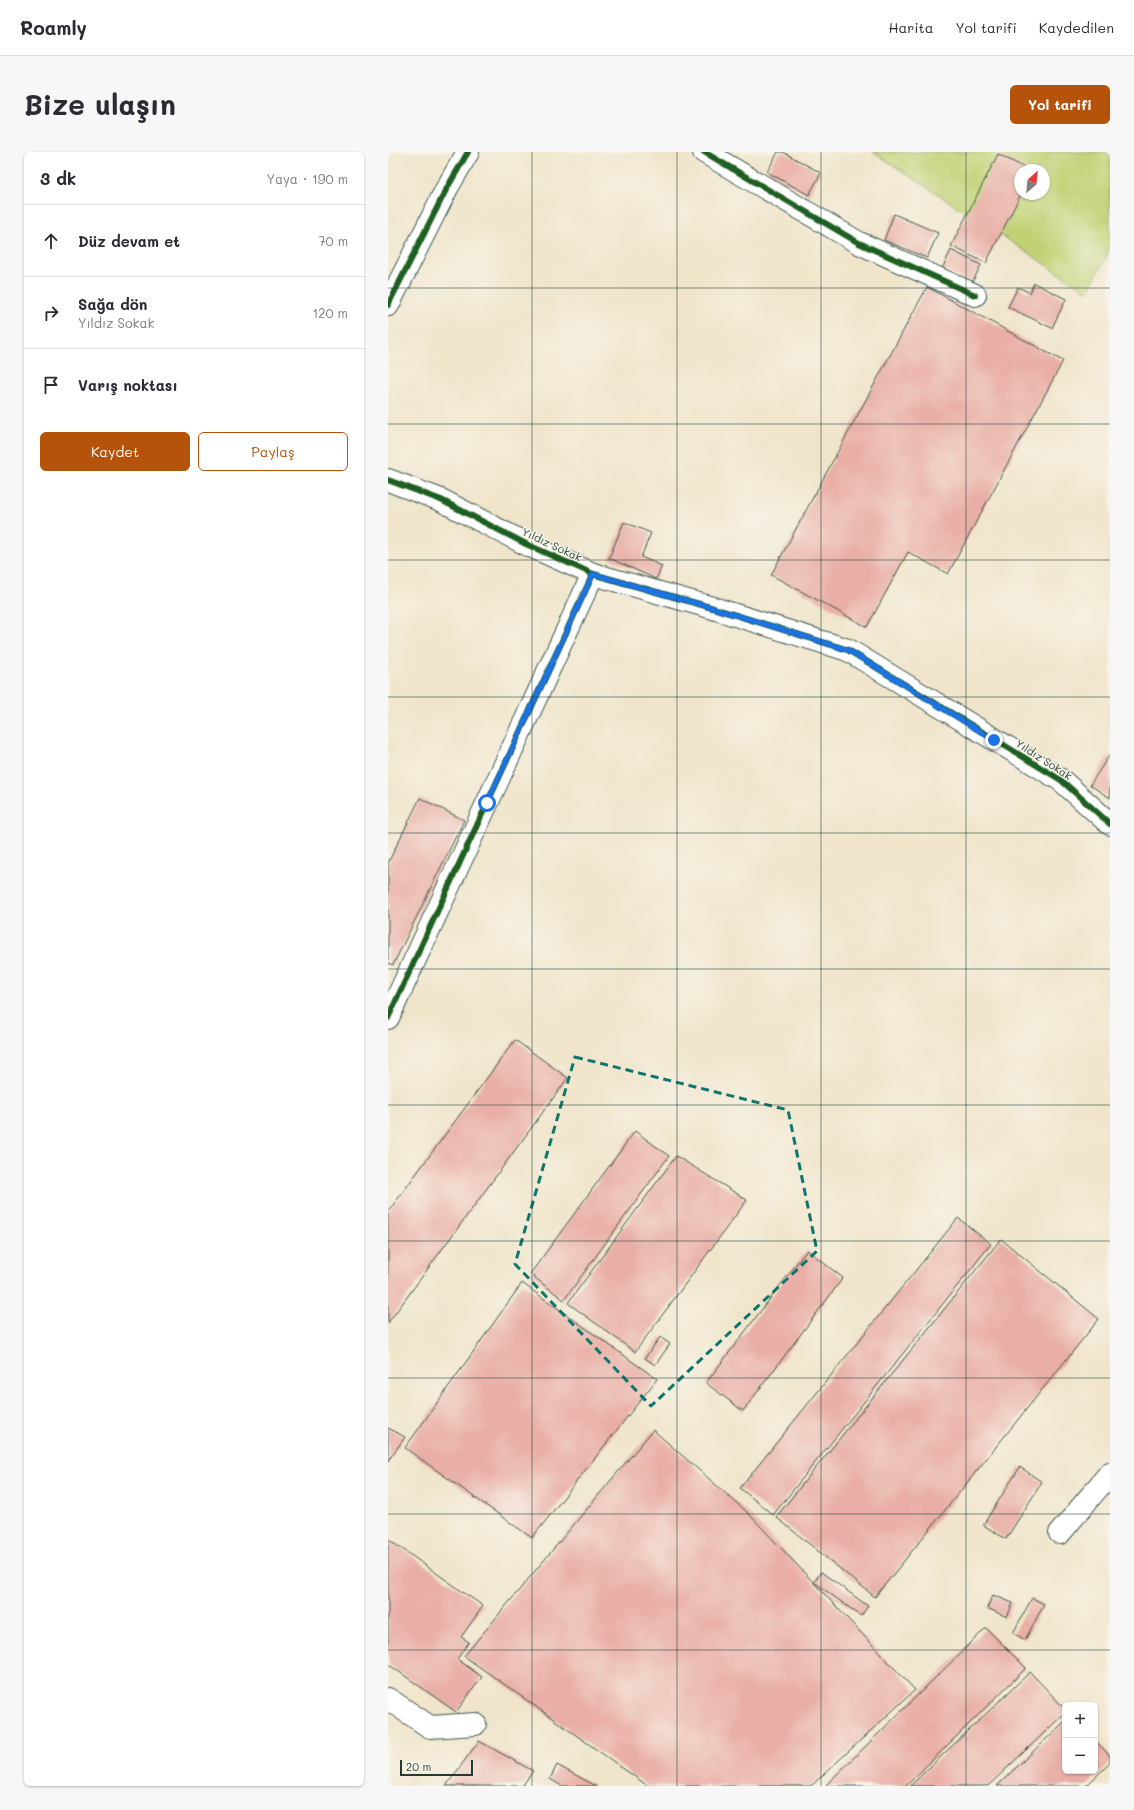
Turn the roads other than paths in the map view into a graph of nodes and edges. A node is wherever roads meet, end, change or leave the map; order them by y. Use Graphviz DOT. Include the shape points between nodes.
graph roads {
  1 [pos="468,152"];
  2 [pos="704,152"];
  3 [pos="975,295"];
  4 [pos="388,305"];
  5 [pos="388,480"];
  6 [pos="593,574"];
  7 [pos="1110,824"];
  8 [pos="388,1018"];
  9 [pos="1110,1473"];
  10 [pos="1060,1533"];
  11 [pos="388,1699"];
  12 [pos="475,1724"];
  1 -- 4 [label="street"];
  2 -- 3 [label="street" via="859,243"];
  5 -- 6 [label="street, Yıldız Sokak" via="441,500 526,544"];
  6 -- 7 [label="street, Yıldız Sokak" via="848,650 1061,780"];
  6 -- 8 [label="street"];
  9 -- 10 [label="street"];
  11 -- 12 [label="street" via="430,1727"];
}
